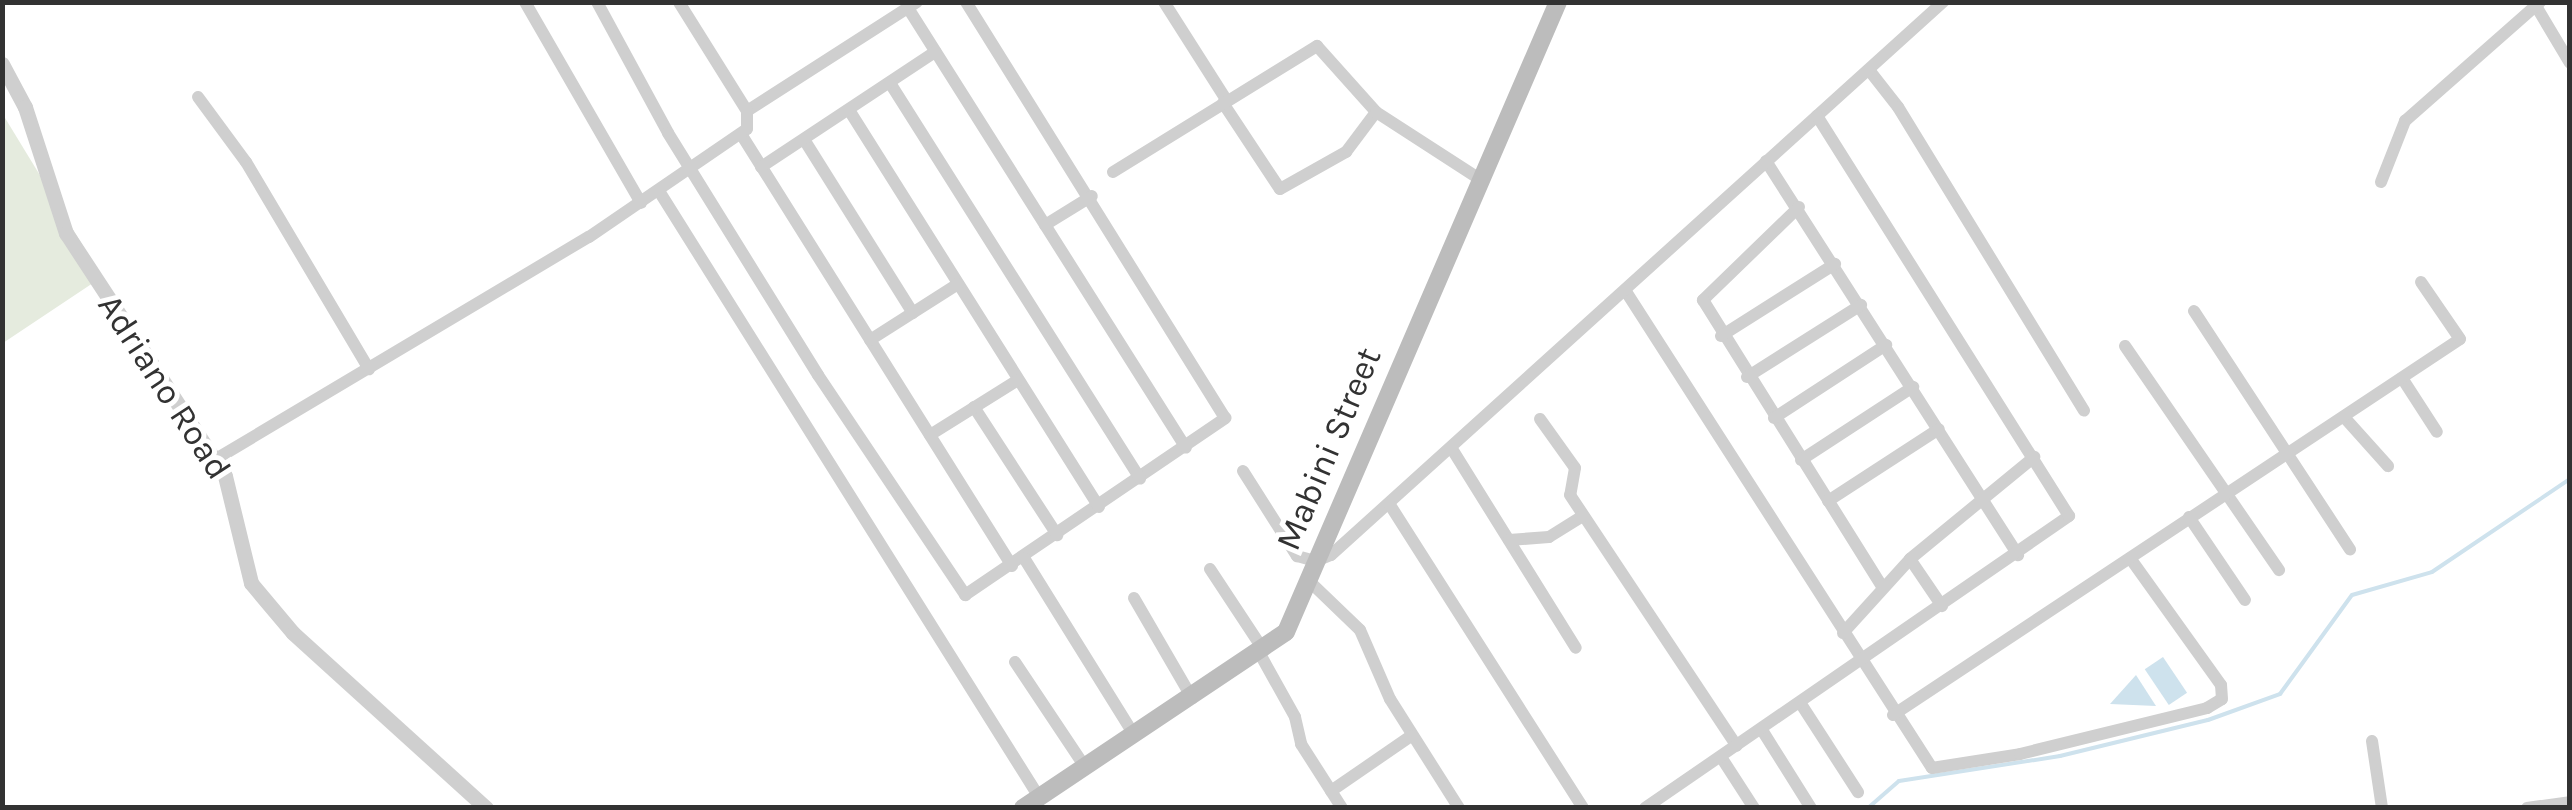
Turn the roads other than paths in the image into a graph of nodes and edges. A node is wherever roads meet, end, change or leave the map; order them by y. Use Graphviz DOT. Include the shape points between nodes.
graph roads {
  1 [pos="526,2"];
  2 [pos="597,2"];
  3 [pos="680,2"];
  4 [pos="966,2"];
  5 [pos="1164,2"];
  6 [pos="1558,2"];
  7 [pos="1942,2"];
  8 [pos="2538,4"];
  9 [pos="913,5"];
  10 [pos="935,52"];
  11 [pos="2570,62"];
  12 [pos="2,64"];
  13 [pos="1869,70"];
  14 [pos="890,83"];
  15 [pos="198,97"];
  16 [pos="1225,102"];
  17 [pos="849,110"];
  18 [pos="747,111"];
  19 [pos="1376,112"];
  20 [pos="1817,116"];
  21 [pos="740,134"];
  22 [pos="805,142"];
  23 [pos="1766,161"];
  24 [pos="762,167"];
  25 [pos="690,168"];
  26 [pos="1112,172"];
  27 [pos="1481,180"];
  28 [pos="2381,182"];
  29 [pos="659,190"];
  30 [pos="1092,196"];
  31 [pos="641,203"];
  32 [pos="1800,207"];
  33 [pos="1045,225"];
  34 [pos="1835,264"];
  35 [pos="2421,282"];
  36 [pos="958,284"];
  37 [pos="1625,290"];
  38 [pos="1861,305"];
  39 [pos="2194,312"];
  40 [pos="913,313"];
  41 [pos="1721,336"];
  42 [pos="870,340"];
  43 [pos="1886,345"];
  44 [pos="2125,346"];
  45 [pos="369,369"];
  46 [pos="1748,377"];
  47 [pos="2402,378"];
  48 [pos="1018,380"];
  49 [pos="1913,387"];
  50 [pos="974,408"];
  51 [pos="2084,412"];
  52 [pos="2344,417"];
  53 [pos="1774,418"];
  54 [pos="1540,419"];
  55 [pos="1939,429"];
  56 [pos="2438,432"];
  57 [pos="930,435"];
  58 [pos="1186,448"];
  59 [pos="1452,449"];
  60 [pos="2289,453"];
  61 [pos="2034,456"];
  62 [pos="216,460"];
  63 [pos="1801,460"];
  64 [pos="2388,466"];
  65 [pos="1244,471"];
  66 [pos="1140,479"];
  67 [pos="2226,494"];
  68 [pos="1983,497"];
  69 [pos="1828,501"];
  70 [pos="1390,505"];
  71 [pos="1100,506"];
  72 [pos="1583,516"];
  73 [pos="2189,517"];
  74 [pos="1058,535"];
  75 [pos="1509,540"];
  76 [pos="2350,548"];
  77 [pos="2018,555"];
  78 [pos="2130,558"];
  79 [pos="1910,559"];
  80 [pos="1316,561"];
  81 [pos="1018,562"];
  82 [pos="1210,569"];
  83 [pos="2278,570"];
  84 [pos="1308,580"];
  85 [pos="1882,586"];
  86 [pos="1134,598"];
  87 [pos="2245,600"];
  88 [pos="1942,606"];
  89 [pos="1843,633"];
  90 [pos="1576,648"];
  91 [pos="1262,653"];
  92 [pos="1016,662"];
  93 [pos="1862,664"];
  94 [pos="1192,698"];
  95 [pos="1801,704"];
  96 [pos="1892,715"];
  97 [pos="1762,730"];
  98 [pos="1134,735"];
  99 [pos="1412,736"];
  100 [pos="2372,740"];
  101 [pos="1736,746"];
  102 [pos="1720,757"];
  103 [pos="1085,767"];
  104 [pos="1331,790"];
  105 [pos="1858,792"];
  106 [pos="2570,802"];
  107 [pos="1028,805"];
  108 [pos="486,808"];
  109 [pos="1342,808"];
  110 [pos="1459,808"];
  111 [pos="1584,808"];
  112 [pos="1644,808"];
  113 [pos="1754,808"];
  114 [pos="1811,808"];
  115 [pos="2382,808"];
  116 [pos="2527,808"];
  1 -- 31 [label="street"];
  2 -- 25 [label="street"];
  3 -- 18 [label="street"];
  4 -- 30 [label="street"];
  5 -- 16 [label="street"];
  6 -- 27 [label="main road, Mabini Street"];
  7 -- 13 [label="street"];
  8 -- 11 [label="street"];
  8 -- 28 [label="street" via="2405,121"];
  9 -- 10 [label="street"];
  9 -- 18 [label="street"];
  10 -- 14 [label="street"];
  10 -- 33 [label="street"];
  12 -- 62 [label="street, Adriano Road" via="25,106 66,233"];
  13 -- 20 [label="street"];
  13 -- 51 [label="street"];
  14 -- 17 [label="street"];
  14 -- 66 [label="street"];
  15 -- 45 [label="street" via="246,162"];
  16 -- 19 [label="street" via="1317,46"];
  16 -- 19 [label="street" via="1280,189 1346,152"];
  16 -- 26 [label="street"];
  17 -- 22 [label="street"];
  17 -- 36 [label="street"];
  18 -- 21 [label="street" via="750,123"];
  19 -- 27 [label="street"];
  20 -- 23 [label="street"];
  20 -- 61 [label="street"];
  21 -- 24 [label="street"];
  21 -- 25 [label="street"];
  22 -- 24 [label="street"];
  22 -- 40 [label="street"];
  23 -- 32 [label="street"];
  23 -- 37 [label="street"];
  24 -- 42 [label="street"];
  25 -- 29 [label="street"];
  25 -- 81 [label="street" via="958,590 968,595"];
  27 -- 80 [label="main road, Mabini Street"];
  29 -- 31 [label="street"];
  29 -- 107 [label="street"];
  30 -- 33 [label="street"];
  30 -- 58 [label="street" via="1225,413 1221,424"];
  31 -- 45 [label="street"];
  32 -- 34 [label="street"];
  32 -- 41 [label="street" via="1704,295"];
  33 -- 58 [label="street"];
  34 -- 38 [label="street"];
  34 -- 41 [label="street"];
  35 -- 47 [label="street" via="2460,339"];
  36 -- 40 [label="street"];
  36 -- 48 [label="street"];
  37 -- 59 [label="street"];
  37 -- 89 [label="street"];
  38 -- 43 [label="street"];
  38 -- 46 [label="street"];
  39 -- 60 [label="street"];
  40 -- 42 [label="street"];
  41 -- 46 [label="street"];
  42 -- 57 [label="street"];
  43 -- 49 [label="street"];
  43 -- 53 [label="street"];
  44 -- 67 [label="street"];
  45 -- 62 [label="street"];
  46 -- 53 [label="street"];
  47 -- 52 [label="street"];
  47 -- 56 [label="street"];
  48 -- 50 [label="street"];
  48 -- 71 [label="street"];
  49 -- 55 [label="street"];
  49 -- 63 [label="street"];
  50 -- 57 [label="street"];
  50 -- 74 [label="street"];
  52 -- 60 [label="street"];
  52 -- 64 [label="street"];
  53 -- 63 [label="street"];
  54 -- 72 [label="street" via="1575,468 1570,495"];
  55 -- 68 [label="street"];
  55 -- 69 [label="street"];
  57 -- 81 [label="street"];
  58 -- 66 [label="street"];
  59 -- 70 [label="street"];
  59 -- 75 [label="street"];
  60 -- 67 [label="street"];
  60 -- 76 [label="street"];
  61 -- 68 [label="street"];
  61 -- 77 [label="street" via="2069,516"];
  62 -- 108 [label="street, Adriano Road" via="232,492 244,568 262,599"];
  63 -- 69 [label="street"];
  65 -- 80 [label="street" via="1293,552"];
  66 -- 71 [label="street"];
  67 -- 73 [label="street"];
  67 -- 83 [label="street"];
  68 -- 77 [label="street"];
  68 -- 79 [label="street"];
  69 -- 85 [label="street"];
  70 -- 80 [label="street"];
  70 -- 111 [label="street"];
  71 -- 74 [label="street"];
  72 -- 75 [label="street" via="1549,537"];
  72 -- 101 [label="street"];
  73 -- 78 [label="street"];
  73 -- 87 [label="street"];
  74 -- 81 [label="street"];
  75 -- 90 [label="street"];
  77 -- 88 [label="street"];
  78 -- 96 [label="street"];
  78 -- 96 [label="street" via="2220,685 2216,704 2020,754 1932,768"];
  79 -- 85 [label="street"];
  79 -- 88 [label="street"];
  80 -- 84 [label="main road, Mabini Street"];
  81 -- 98 [label="street"];
  82 -- 91 [label="street"];
  84 -- 91 [label="main road, Mabini Street" via="1286,632"];
  84 -- 99 [label="street" via="1360,630"];
  85 -- 89 [label="street"];
  86 -- 94 [label="street"];
  88 -- 93 [label="street"];
  89 -- 93 [label="street"];
  91 -- 94 [label="main road, Mabini Street"];
  91 -- 104 [label="street"];
  92 -- 103 [label="street"];
  93 -- 95 [label="street"];
  93 -- 96 [label="street"];
  94 -- 98 [label="main road, Mabini Street"];
  95 -- 97 [label="street"];
  95 -- 105 [label="street"];
  97 -- 101 [label="street"];
  97 -- 114 [label="street"];
  98 -- 103 [label="main road, Mabini Street"];
  99 -- 104 [label="street"];
  99 -- 110 [label="street"];
  100 -- 115 [label="street"];
  101 -- 102 [label="street"];
  102 -- 112 [label="street"];
  102 -- 113 [label="street"];
  103 -- 107 [label="main road, Mabini Street"];
  104 -- 109 [label="street"];
  106 -- 116 [label="street"];
}
